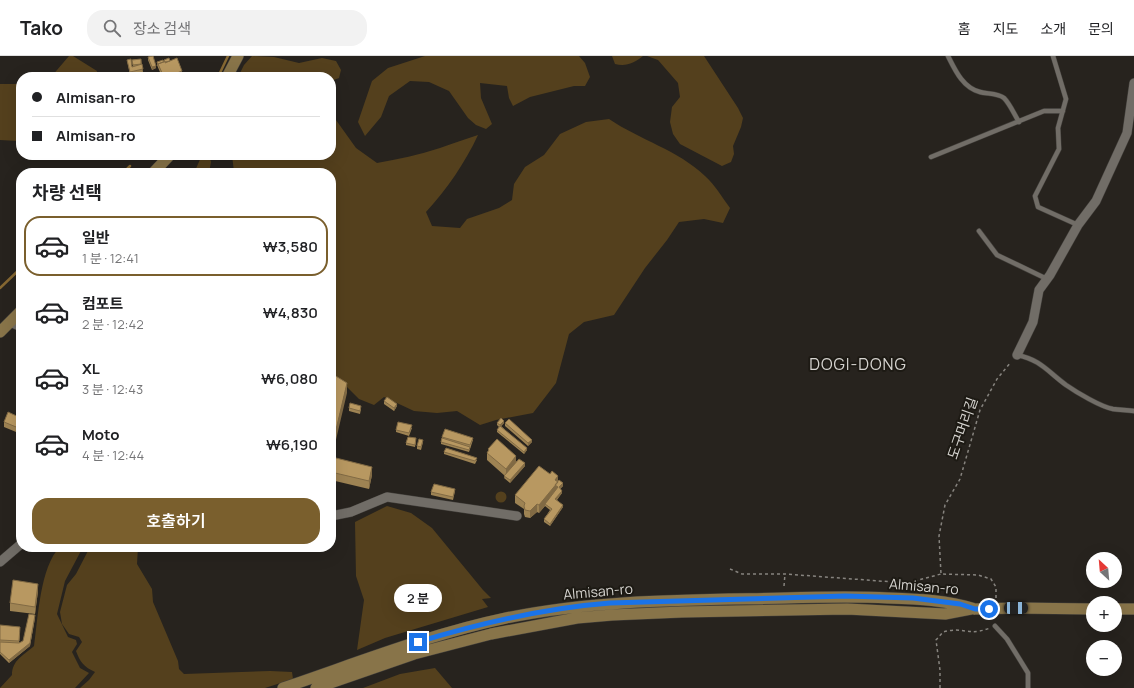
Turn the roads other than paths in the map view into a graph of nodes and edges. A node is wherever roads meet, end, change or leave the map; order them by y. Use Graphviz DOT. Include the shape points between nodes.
graph roads {
  1 [pos="238,56"];
  2 [pos="948,56"];
  3 [pos="1053,56"];
  4 [pos="230,72"];
  5 [pos="1134,83"];
  6 [pos="1063,111"];
  7 [pos="1018,122"];
  8 [pos="930,156"];
  9 [pos="165,160"];
  10 [pos="157,168"];
  11 [pos="1078,225"];
  12 [pos="979,231"];
  13 [pos="1048,279"];
  14 [pos="16,316"];
  15 [pos="10,322"];
  16 [pos="16,325"];
  17 [pos="0,332"];
  18 [pos="1017,355"];
  19 [pos="1134,411"];
  20 [pos="336,515"];
  21 [pos="517,516"];
  22 [pos="16,548"];
  23 [pos="0,562"];
  24 [pos="975,609"];
  25 [pos="1086,609"];
  26 [pos="1122,609"];
  27 [pos="1134,609"];
  28 [pos="995,626"];
  29 [pos="283,688"];
  30 [pos="316,688"];
  31 [pos="1028,688"];
  1 -- 4 [label="main road"];
  2 -- 7 [label="lane" via="957,74 967,84 978,92 1002,97"];
  3 -- 6 [label="lane" via="1066,99"];
  5 -- 11 [label="street" via="1127,133 1096,202"];
  6 -- 7 [label="lane" via="1044,111"];
  6 -- 11 [label="lane" via="1058,128 1059,149 1035,196 1038,207"];
  7 -- 8 [label="lane"];
  9 -- 10 [label="main road"];
  11 -- 13 [label="street"];
  12 -- 13 [label="lane" via="997,255"];
  13 -- 18 [label="street" via="1039,290 1033,322"];
  14 -- 15 [label="main road"];
  15 -- 16 [label="street"];
  15 -- 17 [label="main road"];
  18 -- 19 [label="lane" via="1031,358 1066,385 1111,409"];
  20 -- 21 [label="street" via="351,512 387,497"];
  22 -- 23 [label="street"];
  24 -- 25 [label="main road, bridge"];
  24 -- 29 [label="main road, Almisan-ro" via="960,604 913,598 845,596 668,600 586,605 506,618 464,629 393,650"];
  24 -- 30 [label="main road, Almisan-ro" via="945,614 847,609 682,612 577,618 491,634 414,654"];
  26 -- 27 [label="main road"];
  28 -- 31 [label="lane" via="1007,639 1028,673"];
}
